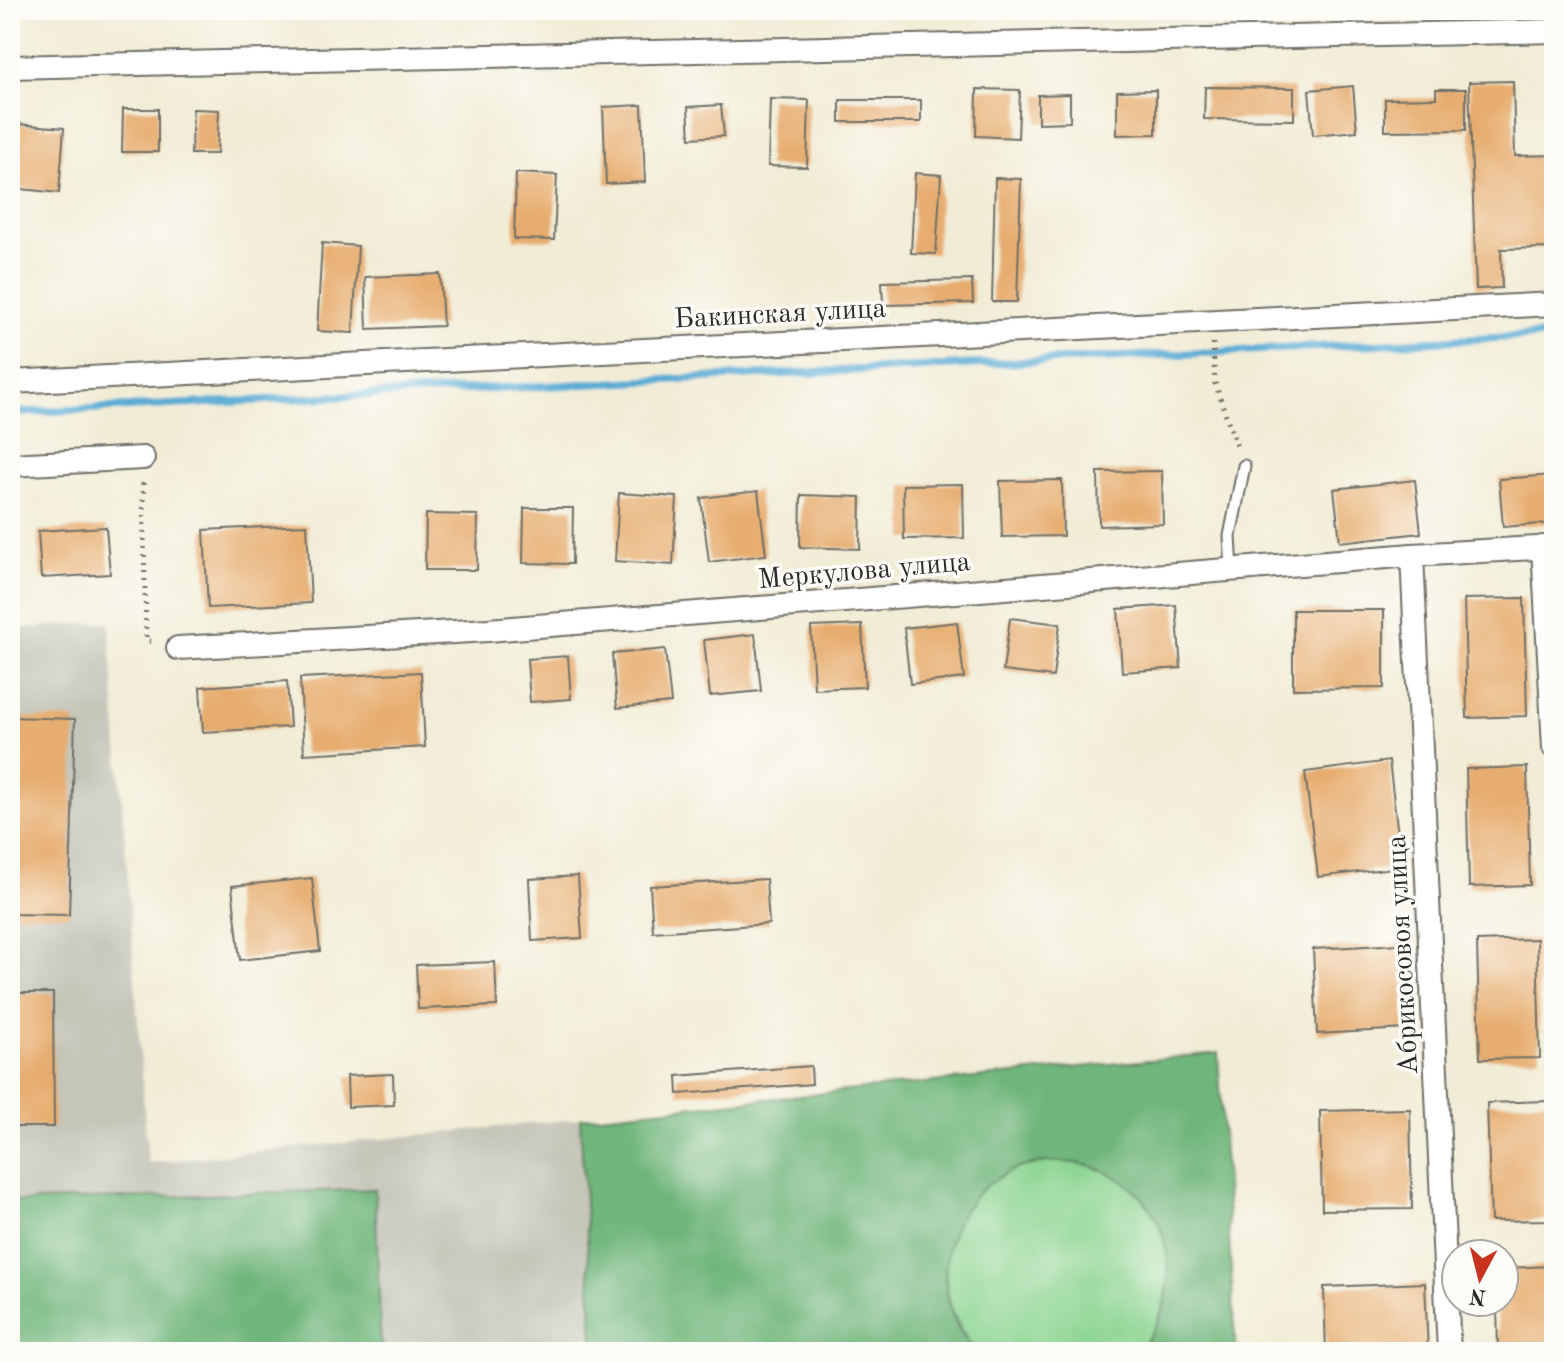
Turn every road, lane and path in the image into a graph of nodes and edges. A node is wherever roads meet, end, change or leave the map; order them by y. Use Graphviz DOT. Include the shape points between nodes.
graph roads {
  1 [pos="1554,31"];
  2 [pos="10,67"];
  3 [pos="1554,304"];
  4 [pos="1211,320"];
  5 [pos="10,382"];
  6 [pos="143,458"];
  7 [pos="10,465"];
  8 [pos="1244,466"];
  9 [pos="1548,547"];
  10 [pos="1412,555"];
  11 [pos="1232,570"];
  12 [pos="178,648"];
  13 [pos="1554,747"];
  14 [pos="1449,1352"];
  1 -- 2 [label="street"];
  3 -- 4 [label="street, Бакинская улица"];
  4 -- 5 [label="street, Бакинская улица"];
  4 -- 8 [label="path" via="1215,383"];
  6 -- 7 [label="street"];
  6 -- 12 [label="path" via="146,640"];
  8 -- 11 [label="lane" via="1230,536"];
  9 -- 10 [label="street, Меркулова улица"];
  9 -- 13 [label="street"];
  10 -- 11 [label="street, Меркулова улица"];
  10 -- 14 [label="street, Абрикосовоя улица"];
  11 -- 12 [label="street, Меркулова улица" via="488,630"];
}
